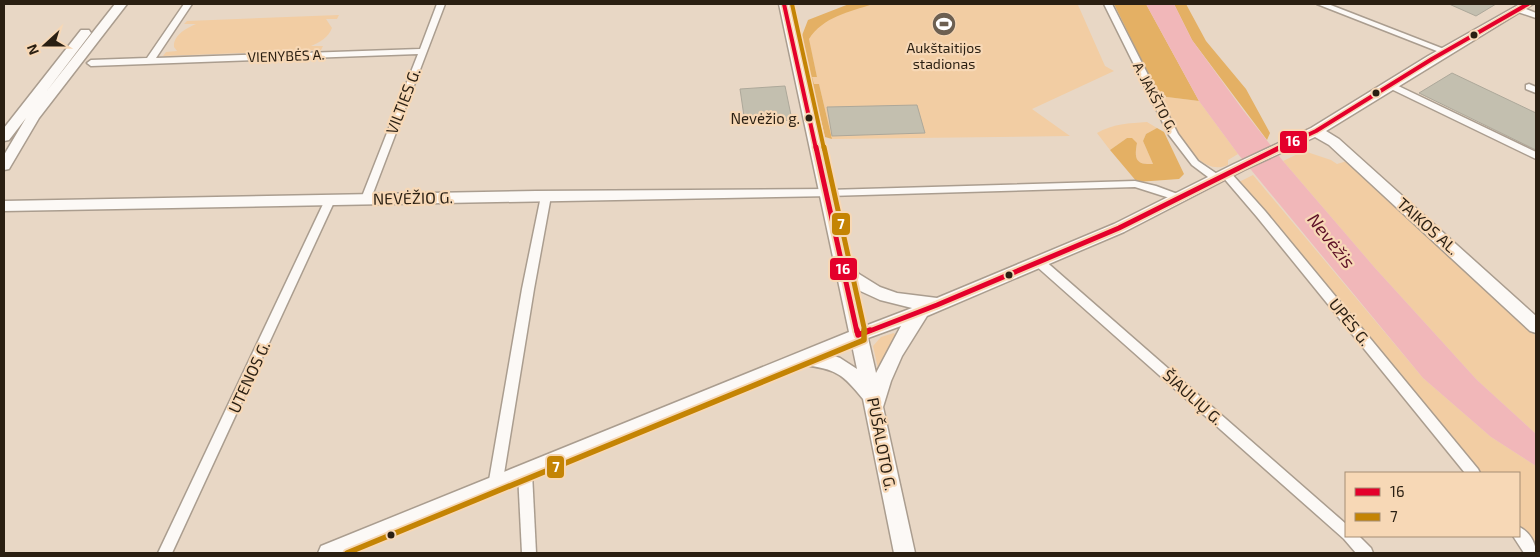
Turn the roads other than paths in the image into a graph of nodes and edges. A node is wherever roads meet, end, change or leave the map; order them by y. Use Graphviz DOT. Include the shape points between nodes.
graph roads {
  1 [pos="108,4"];
  2 [pos="121,4"];
  3 [pos="188,4"];
  4 [pos="441,4"];
  5 [pos="784,4"];
  6 [pos="1108,4"];
  7 [pos="1321,4"];
  8 [pos="1523,7"];
  9 [pos="1536,16"];
  10 [pos="423,51"];
  11 [pos="1445,52"];
  12 [pos="150,61"];
  13 [pos="90,63"];
  14 [pos="1390,85"];
  15 [pos="1316,131"];
  16 [pos="4,137"];
  17 [pos="1536,156"];
  18 [pos="4,166"];
  19 [pos="1227,173"];
  20 [pos="828,193"];
  21 [pos="546,196"];
  22 [pos="1179,198"];
  23 [pos="366,199"];
  24 [pos="330,200"];
  25 [pos="4,206"];
  26 [pos="1039,262"];
  27 [pos="844,268"];
  28 [pos="930,307"];
  29 [pos="1536,326"];
  30 [pos="858,335"];
  31 [pos="798,359"];
  32 [pos="874,402"];
  33 [pos="1472,472"];
  34 [pos="525,473"];
  35 [pos="495,486"];
  36 [pos="1345,532"];
  37 [pos="1520,535"];
  38 [pos="1351,537"];
  39 [pos="165,553"];
  40 [pos="328,553"];
  41 [pos="529,553"];
  42 [pos="905,553"];
  43 [pos="1366,553"];
  44 [pos="1533,553"];
  1 -- 16 [label="main road"];
  2 -- 18 [label="main road" via="33,117"];
  3 -- 12 [label="street"];
  4 -- 10 [label="street, VILTIES G."];
  5 -- 20 [label="main road, PUŠALOTO G."];
  6 -- 19 [label="street, A. JAKŠTO G." via="1174,134 1195,163"];
  7 -- 11 [label="street"];
  8 -- 9 [label="street"];
  8 -- 11 [label="main road"];
  10 -- 12 [label="street, VIENYBĖS A."];
  10 -- 23 [label="street, VILTIES G."];
  11 -- 14 [label="main road"];
  12 -- 13 [label="street, VIENYBĖS A."];
  14 -- 15 [label="main road"];
  14 -- 17 [label="street"];
  15 -- 19 [label="main road"];
  15 -- 29 [label="main road, TAIKOS AL." via="1334,142"];
  19 -- 22 [label="main road"];
  19 -- 33 [label="street, UPĖS G."];
  20 -- 21 [label="street, NEVĖŽIO G."];
  20 -- 22 [label="street, NEVĖŽIO G." via="1135,184"];
  20 -- 27 [label="main road, PUŠALOTO G."];
  21 -- 23 [label="street, NEVĖŽIO G."];
  21 -- 35 [label="street"];
  22 -- 26 [label="main road"];
  23 -- 24 [label="street, NEVĖŽIO G."];
  24 -- 25 [label="street, NEVĖŽIO G."];
  24 -- 39 [label="street, UTENOS G."];
  26 -- 28 [label="main road"];
  26 -- 36 [label="street, ŠIAULIŲ G."];
  27 -- 28 [label="main road" via="854,280 877,293"];
  27 -- 30 [label="main road, PUŠALOTO G."];
  28 -- 30 [label="main road"];
  28 -- 32 [label="main road" via="910,326 899,344"];
  30 -- 31 [label="main road"];
  30 -- 32 [label="main road, PUŠALOTO G."];
  31 -- 32 [label="main road" via="818,358 840,366 858,378"];
  31 -- 34 [label="main road"];
  32 -- 42 [label="main road, PUŠALOTO G."];
  34 -- 35 [label="main road"];
  34 -- 41 [label="street"];
  35 -- 40 [label="main road"];
  37 -- 44 [label="street"];
  38 -- 43 [label="street"];
}
